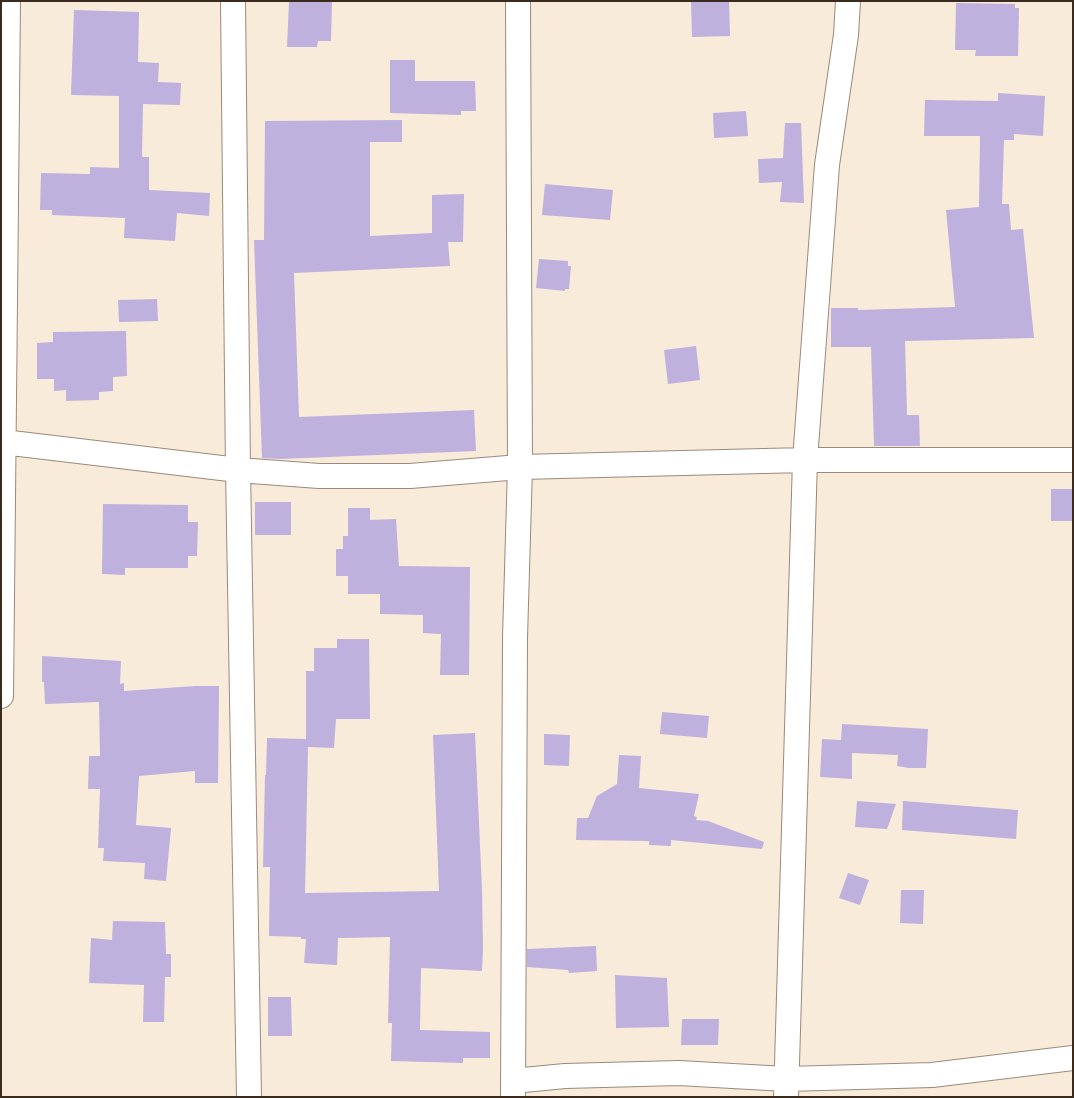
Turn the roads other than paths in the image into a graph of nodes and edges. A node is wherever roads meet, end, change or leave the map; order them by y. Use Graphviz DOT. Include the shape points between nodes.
graph roads {
  1 [pos="8,1"];
  2 [pos="233,1"];
  3 [pos="518,1"];
  4 [pos="848,1"];
  5 [pos="3,442"];
  6 [pos="805,460"];
  7 [pos="1073,460"];
  8 [pos="520,467"];
  9 [pos="238,470"];
  10 [pos="2,527"];
  11 [pos="1,696"];
  12 [pos="1073,1058"];
  13 [pos="786,1088"];
  14 [pos="513,1089"];
  15 [pos="249,1097"];
  1 -- 5 [label="street"];
  2 -- 9 [label="street"];
  3 -- 8 [label="street"];
  4 -- 6 [label="street" via="846,35 826,165"];
  5 -- 9 [label="street"];
  5 -- 10 [label="street"];
  6 -- 7 [label="street"];
  6 -- 8 [label="street"];
  6 -- 13 [label="street"];
  8 -- 9 [label="street" via="410,476 319,476"];
  8 -- 14 [label="street" via="515,638"];
  9 -- 15 [label="street"];
  10 -- 11 [label="street"];
  12 -- 13 [label="street"];
  13 -- 14 [label="street" via="679,1073 565,1076"];
}
